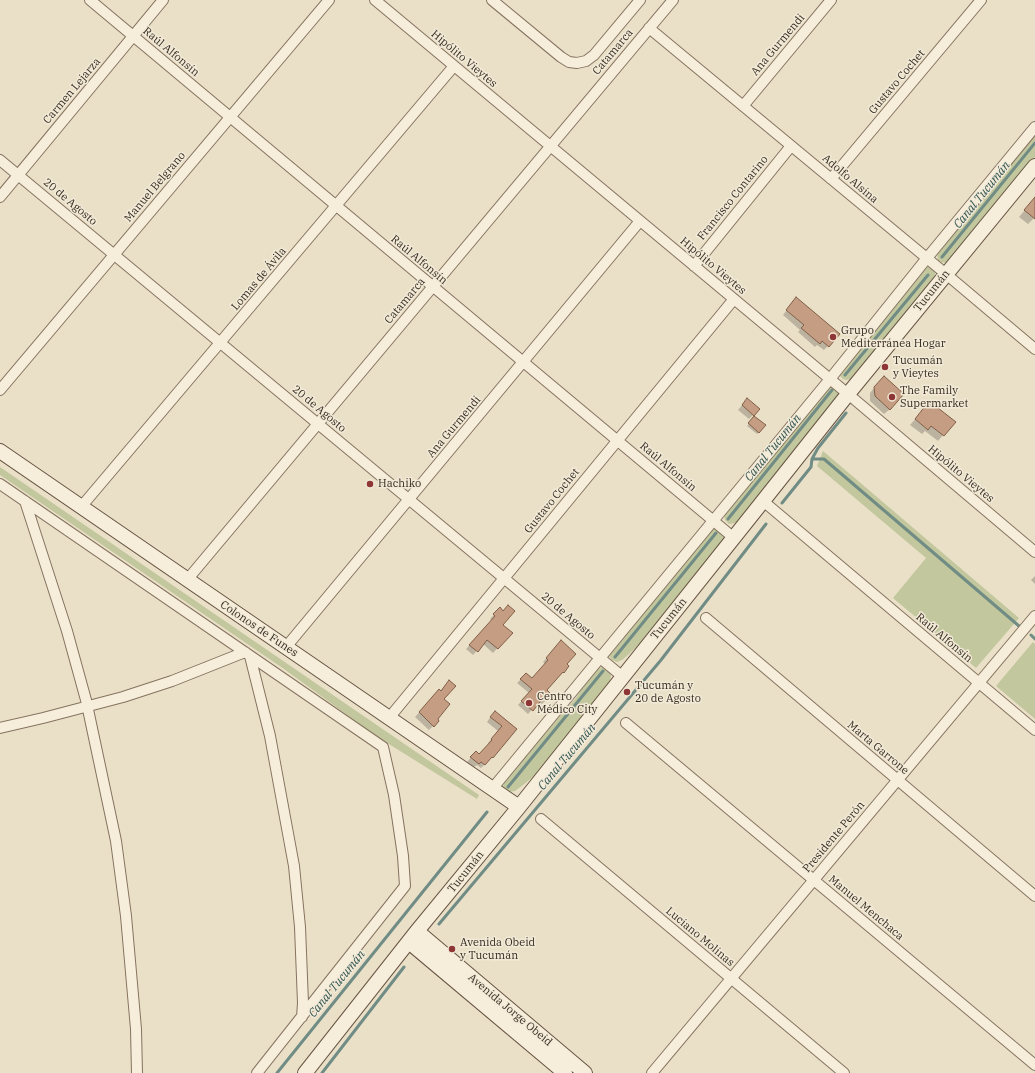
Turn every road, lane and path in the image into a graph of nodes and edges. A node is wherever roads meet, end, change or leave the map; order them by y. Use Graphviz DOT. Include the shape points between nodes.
graph roads {
  1 [pos="90,0"];
  2 [pos="163,0"];
  3 [pos="329,0"];
  4 [pos="375,0"];
  5 [pos="492,0"];
  6 [pos="640,0"];
  7 [pos="672,0"];
  8 [pos="831,0"];
  9 [pos="981,0"];
  10 [pos="649,28"];
  11 [pos="133,36"];
  12 [pos="454,66"];
  13 [pos="743,106"];
  14 [pos="230,117"];
  15 [pos="1035,127"];
  16 [pos="550,146"];
  17 [pos="791,146"];
  18 [pos="0,160"];
  19 [pos="1035,166"];
  20 [pos="18,175"];
  21 [pos="831,179"];
  22 [pos="0,196"];
  23 [pos="336,206"];
  24 [pos="640,221"];
  25 [pos="114,255"];
  26 [pos="927,258"];
  27 [pos="694,266"];
  28 [pos="946,274"];
  29 [pos="433,287"];
  30 [pos="734,299"];
  31 [pos="220,343"];
  32 [pos="1035,349"];
  33 [pos="523,362"];
  34 [pos="830,379"];
  35 [pos="0,390"];
  36 [pos="848,394"];
  37 [pos="318,424"];
  38 [pos="617,440"];
  39 [pos="0,451"];
  40 [pos="0,484"];
  41 [pos="409,500"];
  42 [pos="25,501"];
  43 [pos="764,502"];
  44 [pos="81,506"];
  45 [pos="713,520"];
  46 [pos="734,538"];
  47 [pos="1035,552"];
  48 [pos="504,578"];
  49 [pos="187,580"];
  50 [pos="1035,616"];
  51 [pos="706,618"];
  52 [pos="286,647"];
  53 [pos="247,654"];
  54 [pos="600,658"];
  55 [pos="623,677"];
  56 [pos="979,683"];
  57 [pos="88,706"];
  58 [pos="389,718"];
  59 [pos="626,723"];
  60 [pos="0,728"];
  61 [pos="1035,730"];
  62 [pos="898,780"];
  63 [pos="492,789"];
  64 [pos="519,807"];
  65 [pos="541,818"];
  66 [pos="813,880"];
  67 [pos="1035,896"];
  68 [pos="413,937"];
  69 [pos="731,978"];
  70 [pos="302,1017"];
  71 [pos="1035,1065"];
  72 [pos="137,1073"];
  73 [pos="257,1073"];
  74 [pos="305,1073"];
  75 [pos="565,1073"];
  76 [pos="585,1073"];
  77 [pos="652,1073"];
  78 [pos="844,1073"];
  1 -- 11 [label="street, Raúl Alfonsín"];
  2 -- 11 [label="street, Carmen Lejarza"];
  3 -- 14 [label="street, Manuel Belgrano"];
  4 -- 12 [label="street, Hipólito Vieytes"];
  5 -- 6 [label="street" via="561,58 577,63 586,61 594,54"];
  7 -- 10 [label="street, Catamarca"];
  8 -- 13 [label="street, Ana Gurmendi"];
  9 -- 21 [label="street, Gustavo Cochet"];
  10 -- 13 [label="street, Adolfo Alsina"];
  10 -- 16 [label="street, Catamarca"];
  11 -- 14 [label="street, Raúl Alfonsín"];
  11 -- 20 [label="street, Carmen Lejarza"];
  12 -- 16 [label="street, Hipólito Vieytes"];
  12 -- 23 [label="street, Lomas de Ávila"];
  13 -- 17 [label="street, Adolfo Alsina"];
  14 -- 23 [label="street, Raúl Alfonsín"];
  14 -- 25 [label="street, Manuel Belgrano"];
  15 -- 26 [label="street"];
  16 -- 24 [label="street, Hipólito Vieytes"];
  16 -- 29 [label="street, Catamarca"];
  17 -- 21 [label="street, Adolfo Alsina"];
  17 -- 27 [label="street, Francisco Contarino"];
  18 -- 20 [label="street, 20 de Agosto"];
  19 -- 28 [label="main road, Tucumán"];
  20 -- 22 [label="street, Carmen Lejarza"];
  20 -- 25 [label="street, 20 de Agosto"];
  21 -- 26 [label="street, Adolfo Alsina"];
  23 -- 29 [label="street, Raúl Alfonsín"];
  23 -- 31 [label="street, Lomas de Ávila"];
  24 -- 27 [label="street, Hipólito Vieytes"];
  24 -- 33 [label="street, Ana Gurmendi"];
  25 -- 31 [label="street, 20 de Agosto"];
  25 -- 35 [label="street, Manuel Belgrano"];
  26 -- 28 [label="street, Adolfo Alsina"];
  26 -- 34 [label="street"];
  27 -- 30 [label="street, Hipólito Vieytes"];
  28 -- 32 [label="street, Adolfo Alsina"];
  28 -- 36 [label="main road, Tucumán"];
  29 -- 33 [label="street, Raúl Alfonsín"];
  29 -- 37 [label="street, Catamarca"];
  30 -- 34 [label="street, Hipólito Vieytes"];
  30 -- 38 [label="street, Gustavo Cochet"];
  31 -- 37 [label="street, 20 de Agosto"];
  31 -- 44 [label="street, Lomas de Ávila"];
  33 -- 38 [label="street, Raúl Alfonsín"];
  33 -- 41 [label="street, Ana Gurmendi"];
  34 -- 36 [label="street, Hipólito Vieytes"];
  34 -- 45 [label="street"];
  36 -- 43 [label="main road, Tucumán"];
  36 -- 47 [label="street, Hipólito Vieytes"];
  37 -- 41 [label="street, 20 de Agosto"];
  37 -- 49 [label="street, Catamarca"];
  38 -- 45 [label="street, Raúl Alfonsín"];
  38 -- 48 [label="street, Gustavo Cochet"];
  39 -- 44 [label="main road, Colonos de Funes"];
  40 -- 42 [label="street"];
  41 -- 48 [label="street, 20 de Agosto"];
  41 -- 52 [label="street, Ana Gurmendi"];
  42 -- 53 [label="street"];
  42 -- 57 [label="street" via="68,632"];
  43 -- 46 [label="main road, Tucumán"];
  43 -- 56 [label="street, Raúl Alfonsín"];
  44 -- 49 [label="main road, Colonos de Funes"];
  45 -- 46 [label="street, Raúl Alfonsín"];
  45 -- 54 [label="street"];
  46 -- 55 [label="main road, Tucumán"];
  48 -- 54 [label="street, 20 de Agosto"];
  48 -- 58 [label="street, Gustavo Cochet"];
  49 -- 52 [label="main road, Colonos de Funes"];
  50 -- 56 [label="street, Presidente Perón"];
  51 -- 62 [label="street, Marta Garrone"];
  52 -- 58 [label="main road, Colonos de Funes"];
  53 -- 57 [label="street" via="172,681"];
  53 -- 70 [label="street" via="270,736 294,866 301,942"];
  53 -- 70 [label="street" via="383,747 394,795 405,886"];
  54 -- 55 [label="street, 20 de Agosto"];
  54 -- 63 [label="street"];
  55 -- 64 [label="main road, Tucumán"];
  56 -- 61 [label="street, Raúl Alfonsín"];
  56 -- 62 [label="street, Presidente Perón"];
  57 -- 60 [label="street"];
  57 -- 72 [label="street" via="116,841 126,916 136,1029"];
  58 -- 63 [label="main road, Colonos de Funes"];
  59 -- 66 [label="street, Manuel Menchaca"];
  62 -- 66 [label="street, Presidente Perón"];
  62 -- 67 [label="street, Marta Garrone"];
  63 -- 64 [label="main road, Colonos de Funes"];
  64 -- 68 [label="main road, Tucumán"];
  65 -- 69 [label="street, Luciano Molinas"];
  66 -- 69 [label="street, Presidente Perón"];
  66 -- 71 [label="street, Manuel Menchaca"];
  68 -- 74 [label="main road, Tucumán"];
  68 -- 75 [label="main road, Avenida Jorge Obeid"];
  68 -- 76 [label="main road, Avenida Jorge Obeid"];
  69 -- 77 [label="street, Presidente Perón"];
  69 -- 78 [label="street, Luciano Molinas"];
  70 -- 73 [label="street"];
}
